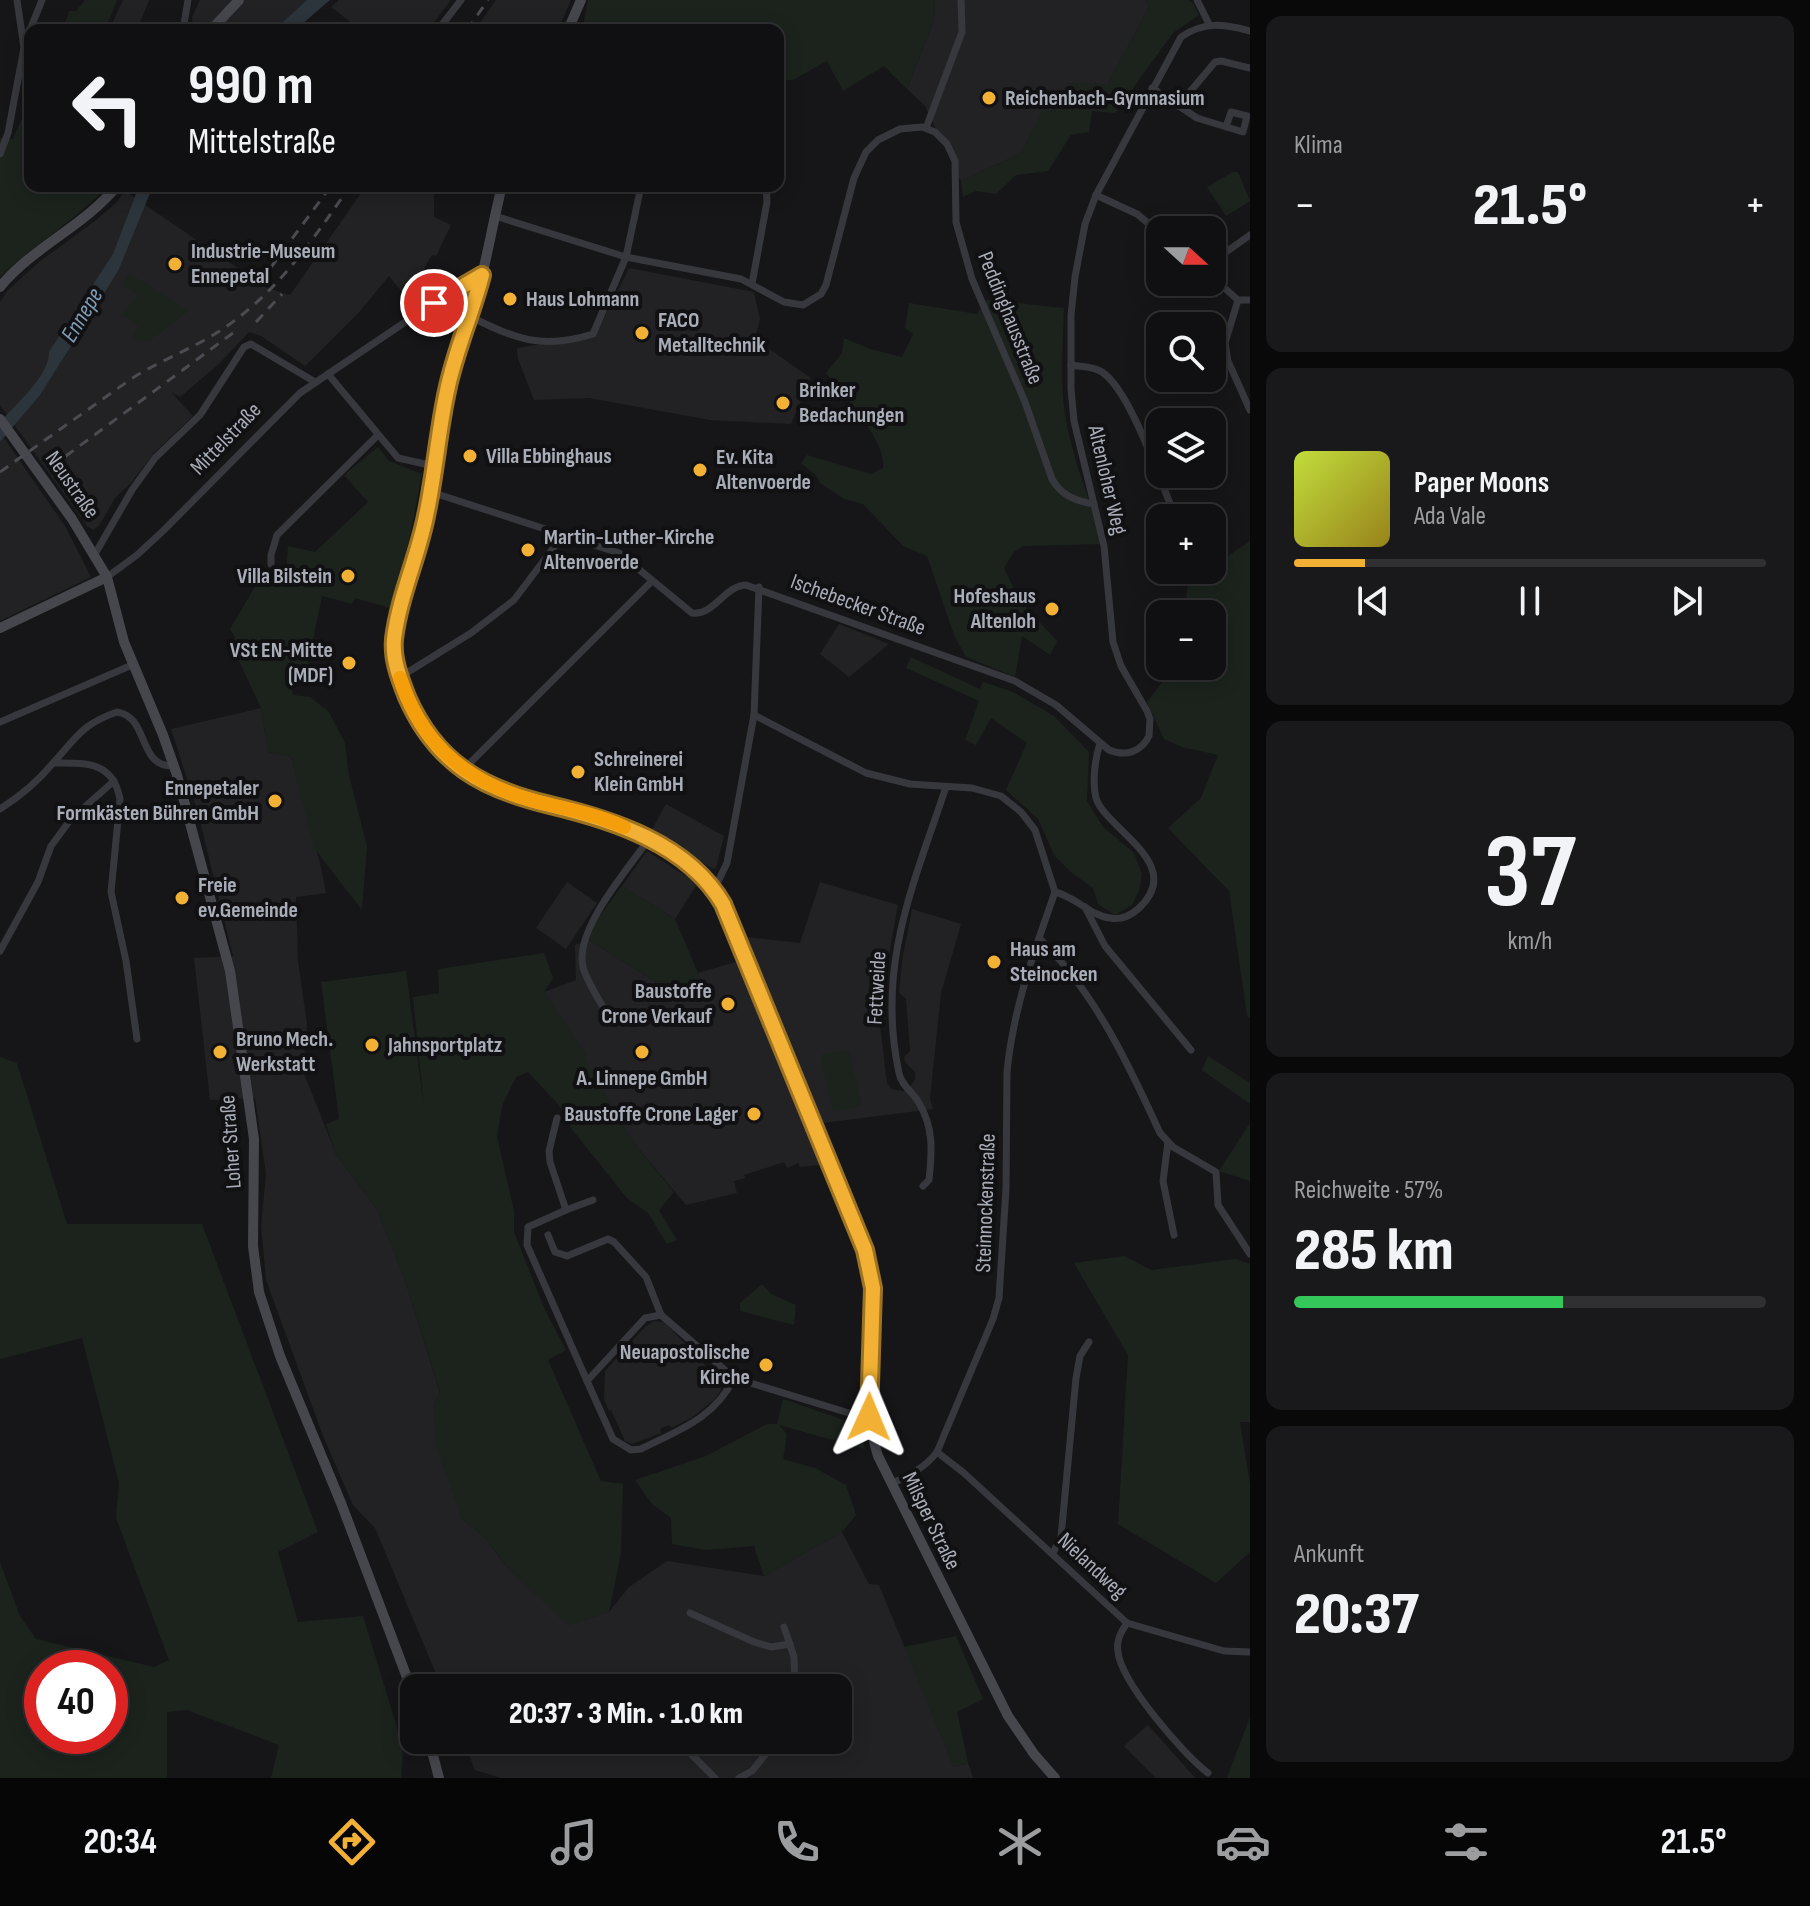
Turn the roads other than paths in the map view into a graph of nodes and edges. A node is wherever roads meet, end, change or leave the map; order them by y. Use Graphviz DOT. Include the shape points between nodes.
graph roads {
  1 [pos="17,0"];
  2 [pos="42,0"];
  3 [pos="188,0"];
  4 [pos="239,0"];
  5 [pos="461,0"];
  6 [pos="581,0"];
  7 [pos="961,0"];
  8 [pos="1197,0"];
  9 [pos="33,24"];
  10 [pos="184,24"];
  11 [pos="217,24"];
  12 [pos="443,24"];
  13 [pos="571,24"];
  14 [pos="1209,24"];
  15 [pos="1250,31"];
  16 [pos="24,48"];
  17 [pos="1250,68"];
  18 [pos="1152,88"];
  19 [pos="1178,106"];
  20 [pos="1226,127"];
  21 [pos="926,128"];
  22 [pos="0,154"];
  23 [pos="112,192"];
  24 [pos="501,192"];
  25 [pos="640,192"];
  26 [pos="766,192"];
  27 [pos="1096,195"];
  28 [pos="495,216"];
  29 [pos="1146,221"];
  30 [pos="1250,235"];
  31 [pos="1226,252"];
  32 [pos="626,257"];
  33 [pos="482,275"];
  34 [pos="752,284"];
  35 [pos="0,287"];
  36 [pos="1226,289"];
  37 [pos="1238,300"];
  38 [pos="1250,300"];
  39 [pos="471,317"];
  40 [pos="1071,365"];
  41 [pos="328,374"];
  42 [pos="315,382"];
  43 [pos="1250,410"];
  44 [pos="0,419"];
  45 [pos="378,435"];
  46 [pos="434,466"];
  47 [pos="431,492"];
  48 [pos="1094,504"];
  49 [pos="1170,504"];
  50 [pos="563,535"];
  51 [pos="95,554"];
  52 [pos="271,564"];
  53 [pos="107,577"];
  54 [pos="652,581"];
  55 [pos="759,587"];
  56 [pos="0,628"];
  57 [pos="132,665"];
  58 [pos="400,677"];
  59 [pos="754,715"];
  60 [pos="0,722"];
  61 [pos="1149,736"];
  62 [pos="1100,743"];
  63 [pos="54,763"];
  64 [pos="174,766"];
  65 [pos="463,770"];
  66 [pos="114,781"];
  67 [pos="946,787"];
  68 [pos="0,809"];
  69 [pos="649,839"];
  70 [pos="714,890"];
  71 [pos="1055,892"];
  72 [pos="1084,905"];
  73 [pos="1039,938"];
  74 [pos="0,951"];
  75 [pos="606,1012"];
  76 [pos="137,1039"];
  77 [pos="1191,1050"];
  78 [pos="557,1118"];
  79 [pos="1168,1142"];
  80 [pos="923,1186"];
  81 [pos="593,1200"];
  82 [pos="566,1210"];
  83 [pos="548,1235"];
  84 [pos="1174,1235"];
  85 [pos="1250,1254"];
  86 [pos="661,1315"];
  87 [pos="1089,1342"];
  88 [pos="734,1378"];
  89 [pos="587,1381"];
  90 [pos="869,1417"];
  91 [pos="937,1452"];
  92 [pos="891,1484"];
  93 [pos="1053,1553"];
  94 [pos="690,1613"];
  95 [pos="1127,1623"];
  96 [pos="784,1627"];
  97 [pos="790,1644"];
  98 [pos="1250,1652"];
  99 [pos="406,1674"];
  100 [pos="795,1674"];
  101 [pos="433,1754"];
  102 [pos="691,1754"];
  103 [pos="766,1754"];
  104 [pos="1208,1773"];
  105 [pos="439,1778"];
  106 [pos="715,1778"];
  107 [pos="739,1778"];
  108 [pos="1055,1778"];
  1 -- 16 [label="street"];
  2 -- 9 [label="street"];
  3 -- 10 [label="street"];
  4 -- 11 [label="street"];
  5 -- 12 [label="street"];
  6 -- 13 [label="street"];
  7 -- 21 [label="street" via="962,32"];
  8 -- 14 [label="street"];
  14 -- 15 [label="street"];
  14 -- 18 [label="street, Altenloher Weg" via="1181,37"];
  16 -- 22 [label="street"];
  17 -- 19 [label="street" via="1215,62"];
  18 -- 19 [label="street"];
  18 -- 27 [label="street, Altenloher Weg"];
  19 -- 20 [label="street"];
  21 -- 34 [label="street" via="892,131 866,152 854,178 826,285 814,300 795,306"];
  21 -- 48 [label="street, Peddinghausstraße" via="953,154 956,222 972,279 1052,479 1067,496"];
  23 -- 35 [label="street"];
  24 -- 28 [label="street, Milsper Straße"];
  25 -- 32 [label="street"];
  26 -- 34 [label="street"];
  27 -- 29 [label="street"];
  27 -- 40 [label="street, Altenloher Weg" via="1075,277"];
  28 -- 32 [label="street"];
  28 -- 33 [label="street, Milsper Straße"];
  30 -- 31 [label="street"];
  32 -- 34 [label="street"];
  32 -- 39 [label="street" via="593,334 540,343"];
  33 -- 39 [label="street, Milsper Straße"];
  33 -- 41 [label="street, Mittelstraße"];
  36 -- 37 [label="street"];
  37 -- 38 [label="street"];
  37 -- 43 [label="street" via="1225,343"];
  39 -- 46 [label="street, Milsper Straße" via="447,390"];
  40 -- 48 [label="street, Altenloher Weg" via="1074,421"];
  40 -- 49 [label="street" via="1097,369 1119,392"];
  41 -- 42 [label="street, Mittelstraße"];
  41 -- 45 [label="street"];
  42 -- 51 [label="street" via="251,344 244,347 200,415 155,458"];
  42 -- 53 [label="street, Mittelstraße" via="137,555"];
  44 -- 51 [label="street, Neustraße"];
  45 -- 46 [label="street" via="398,458"];
  45 -- 52 [label="street" via="277,535"];
  46 -- 47 [label="street, Milsper Straße"];
  47 -- 50 [label="street"];
  47 -- 58 [label="street, Milsper Straße" via="394,637"];
  48 -- 61 [label="street, Altenloher Weg" via="1104,546 1113,642 1147,711"];
  50 -- 54 [label="street" via="619,553"];
  50 -- 58 [label="street" via="514,600"];
  51 -- 53 [label="street, Neustraße"];
  53 -- 56 [label="street, Mittelstraße"];
  53 -- 57 [label="street, Loher Straße"];
  54 -- 55 [label="street" via="697,614 738,585"];
  54 -- 65 [label="street"];
  55 -- 59 [label="street"];
  55 -- 62 [label="street, Ischebecker Straße" via="1015,681 1056,705"];
  57 -- 60 [label="street"];
  57 -- 64 [label="street, Loher Straße"];
  58 -- 65 [label="street, Milsper Straße" via="427,734"];
  59 -- 67 [label="street" via="866,773"];
  59 -- 70 [label="street" via="727,863"];
  61 -- 62 [label="street, Ischebecker Straße" via="1135,752 1123,754"];
  62 -- 72 [label="street" via="1097,801 1145,854 1152,879 1146,900 1123,918 1101,916"];
  63 -- 64 [label="street" via="85,728 117,712 132,719 155,762"];
  63 -- 66 [label="street" via="93,764"];
  63 -- 68 [label="street"];
  64 -- 99 [label="street, Loher Straße" via="230,971 254,1139 253,1246 259,1292"];
  65 -- 69 [label="street, Milsper Straße" via="514,795 607,820"];
  66 -- 74 [label="street" via="71,819 51,846 38,882"];
  66 -- 76 [label="street" via="120,799 111,892"];
  67 -- 71 [label="street" via="1001,796 1021,812 1035,830"];
  67 -- 80 [label="street, Fettweide" via="907,899 891,973 900,1077 931,1129 929,1180"];
  69 -- 70 [label="street, Milsper Straße" via="697,871"];
  69 -- 75 [label="street" via="592,923 584,944 582,964"];
  70 -- 90 [label="street, Milsper Straße" via="865,1250 873,1288"];
  71 -- 72 [label="street"];
  71 -- 73 [label="street, Steinnockenstraße"];
  72 -- 77 [label="street" via="1105,946"];
  73 -- 79 [label="street" via="1101,1016"];
  73 -- 91 [label="street, Steinnockenstraße" via="1010,1042 999,1298"];
  78 -- 82 [label="street" via="550,1162"];
  79 -- 84 [label="street" via="1163,1181"];
  79 -- 85 [label="street" via="1216,1172 1218,1205"];
  81 -- 82 [label="street"];
  82 -- 89 [label="street" via="528,1227 527,1245"];
  83 -- 86 [label="street" via="555,1252 567,1256 608,1239 614,1242 646,1277"];
  86 -- 88 [label="street"];
  86 -- 89 [label="street" via="645,1318"];
  87 -- 93 [label="street" via="1076,1378 1061,1537"];
  88 -- 89 [label="street" via="702,1418 631,1450 613,1439"];
  88 -- 90 [label="street"];
  90 -- 92 [label="street, Milsper Straße"];
  91 -- 92 [label="street, Steinnockenstraße" via="930,1462"];
  91 -- 93 [label="street, Nielandweg"];
  92 -- 108 [label="street, Milsper Straße" via="1008,1716"];
  93 -- 95 [label="street, Nielandweg"];
  94 -- 97 [label="street" via="754,1642 771,1647"];
  95 -- 98 [label="street, Nielandweg" via="1224,1651"];
  95 -- 104 [label="street" via="1117,1643 1129,1681 1193,1762"];
  96 -- 97 [label="street"];
  97 -- 100 [label="street"];
  101 -- 105 [label="street"];
  102 -- 106 [label="street"];
  103 -- 107 [label="street"];
}
